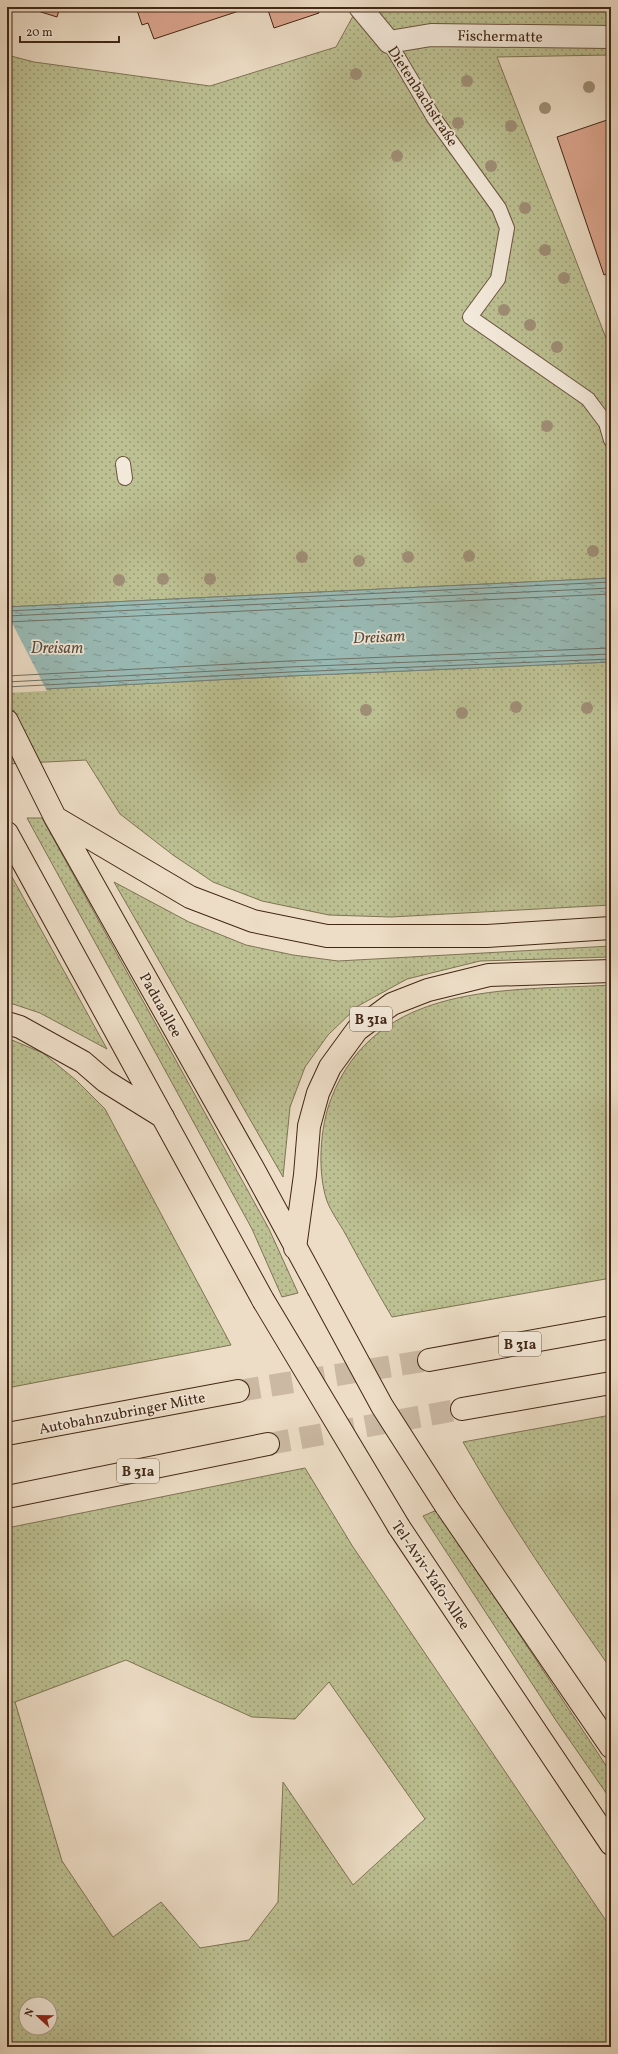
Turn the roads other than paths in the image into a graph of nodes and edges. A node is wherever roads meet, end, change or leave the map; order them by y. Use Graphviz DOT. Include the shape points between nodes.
graph roads {
  1 [pos="360,7"];
  2 [pos="611,37"];
  3 [pos="389,42"];
  4 [pos="611,440"];
  5 [pos="123,464"];
  6 [pos="125,478"];
  7 [pos="7,721"];
  8 [pos="55,817"];
  9 [pos="7,834"];
  10 [pos="611,928"];
  11 [pos="611,971"];
  12 [pos="7,1023"];
  13 [pos="164,1118"];
  14 [pos="295,1248"];
  15 [pos="611,1327"];
  16 [pos="428,1360"];
  17 [pos="611,1383"];
  18 [pos="238,1391"];
  19 [pos="462,1409"];
  20 [pos="7,1434"];
  21 [pos="268,1444"];
  22 [pos="7,1497"];
  23 [pos="611,1747"];
  24 [pos="611,1844"];
  1 -- 3 [label="street, Dietenbachstraße"];
  2 -- 3 [label="street, Fischermatte" via="431,35"];
  3 -- 4 [label="lane, Dietenbachstraße" via="434,118 499,208 507,228 498,279 470,317 588,399 606,423"];
  5 -- 6 [label="lane"];
  7 -- 8 [label="highway, Paduaallee"];
  8 -- 10 [label="highway" via="190,897 253,921 327,936 487,936"];
  8 -- 14 [label="highway, Paduaallee" via="254,1170"];
  9 -- 13 [label="highway"];
  11 -- 14 [label="highway, B 31a" via="489,975 428,990 392,1004 357,1030 330,1068 318,1093 309,1126"];
  12 -- 13 [label="highway" via="20,1027 76,1058 105,1081"];
  13 -- 24 [label="highway, Tel-Aviv-Yafo-Allee, bridge" via="263,1300 399,1527"];
  14 -- 23 [label="highway, Paduaallee, bridge" via="382,1406 446,1506"];
  15 -- 16 [label="highway, B 31a"];
  17 -- 19 [label="highway"];
  18 -- 20 [label="highway, Autobahnzubringer Mitte"];
  21 -- 22 [label="highway, B 31a"];
}
